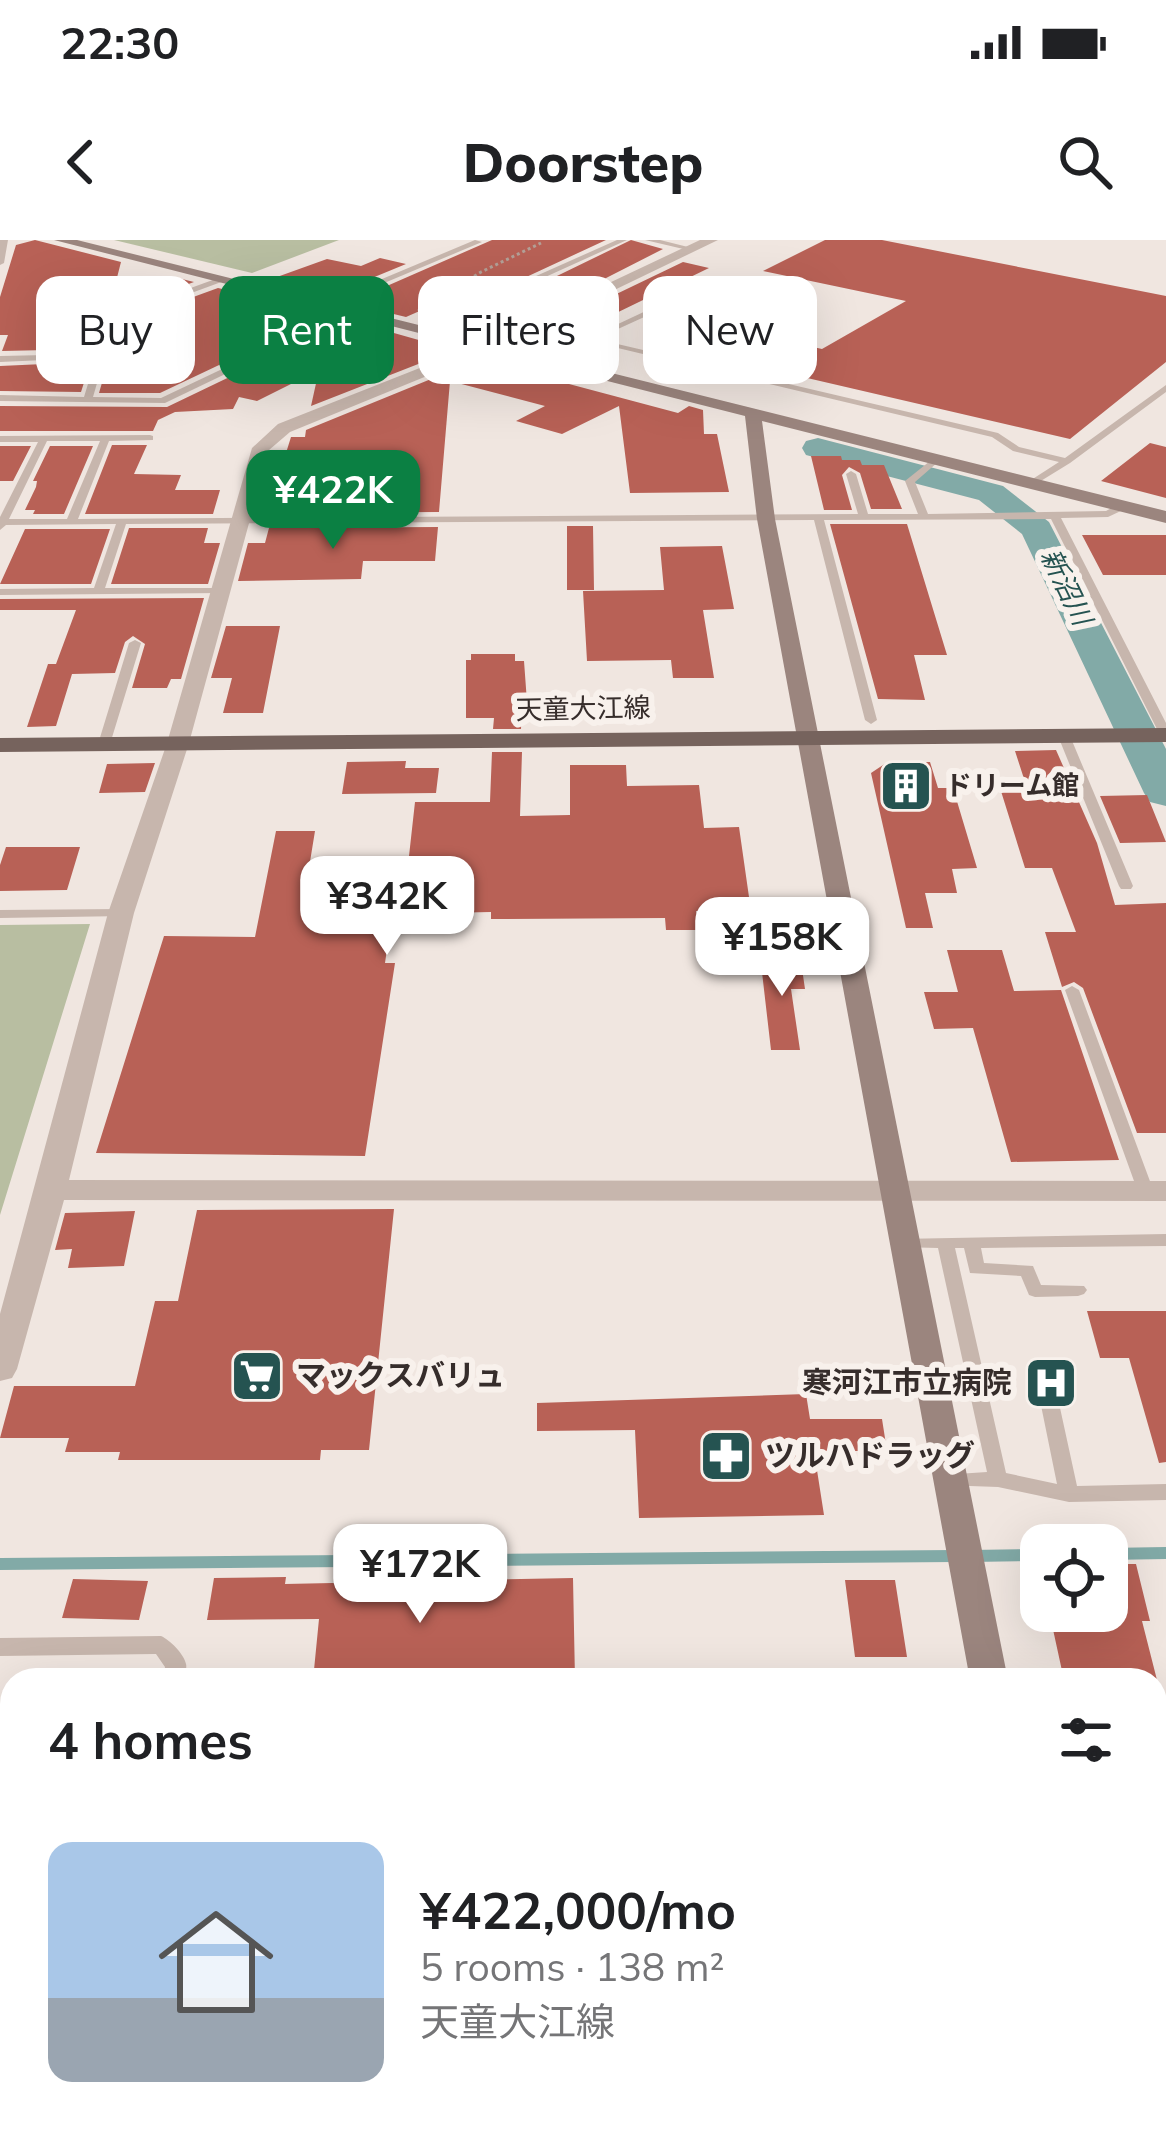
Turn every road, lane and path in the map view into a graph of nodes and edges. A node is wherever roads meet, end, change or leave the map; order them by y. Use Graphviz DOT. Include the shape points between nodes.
graph roads {
  1 [pos="4,240"];
  2 [pos="61,240"];
  3 [pos="622,240"];
  4 [pos="649,240"];
  5 [pos="711,240"];
  6 [pos="478,242"];
  7 [pos="541,243"];
  8 [pos="692,249"];
  9 [pos="0,263"];
  10 [pos="394,276"];
  11 [pos="540,276"];
  12 [pos="219,279"];
  13 [pos="219,279"];
  14 [pos="619,283"];
  15 [pos="643,314"];
  16 [pos="394,324"];
  17 [pos="398,325"];
  18 [pos="418,330"];
  19 [pos="643,353"];
  20 [pos="36,357"];
  21 [pos="0,359"];
  22 [pos="219,374"];
  23 [pos="418,374"];
  24 [pos="619,382"];
  25 [pos="777,384"];
  26 [pos="1166,388"];
  27 [pos="0,398"];
  28 [pos="88,399"];
  29 [pos="753,416"];
  30 [pos="106,438"];
  31 [pos="151,438"];
  32 [pos="0,439"];
  33 [pos="44,439"];
  34 [pos="1067,461"];
  35 [pos="930,464"];
  36 [pos="851,474"];
  37 [pos="1031,484"];
  38 [pos="1121,506"];
  39 [pos="1048,515"];
  40 [pos="864,517"];
  41 [pos="924,517"];
  42 [pos="1166,517"];
  43 [pos="818,518"];
  44 [pos="766,519"];
  45 [pos="238,521"];
  46 [pos="71,522"];
  47 [pos="122,522"];
  48 [pos="1,524"];
  49 [pos="219,591"];
  50 [pos="0,592"];
  51 [pos="99,592"];
  52 [pos="136,643"];
  53 [pos="871,720"];
  54 [pos="1162,735"];
  55 [pos="811,736"];
  56 [pos="1064,736"];
  57 [pos="178,743"];
  58 [pos="104,744"];
  59 [pos="0,745"];
  60 [pos="1126,886"];
  61 [pos="121,913"];
  62 [pos="0,914"];
  63 [pos="1072,990"];
  64 [pos="52,1190"];
  65 [pos="1156,1191"];
  66 [pos="895,1194"];
  67 [pos="1166,1240"];
  68 [pos="971,1242"];
  69 [pos="905,1244"];
  70 [pos="945,1244"];
  71 [pos="1078,1290"];
  72 [pos="0,1369"];
  73 [pos="1043,1371"];
  74 [pos="998,1479"];
  75 [pos="949,1480"];
  76 [pos="1166,1492"];
  77 [pos="1069,1494"];
  78 [pos="0,1647"];
  79 [pos="176,1668"];
  80 [pos="986,1668"];
  1 -- 9 [label="lane"];
  2 -- 12 [label="street"];
  3 -- 11 [label="lane"];
  4 -- 8 [label="lane"];
  5 -- 8 [label="street"];
  6 -- 10 [label="lane"];
  7 -- 17 [label="path"];
  8 -- 14 [label="street"];
  13 -- 28 [label="lane" via="111,320"];
  15 -- 19 [label="lane" via="588,340"];
  16 -- 17 [label="street"];
  17 -- 18 [label="street"];
  20 -- 21 [label="lane"];
  22 -- 28 [label="lane" via="162,401"];
  23 -- 45 [label="street" via="266,440"];
  24 -- 29 [label="street"];
  25 -- 34 [label="lane" via="995,435 1016,449"];
  26 -- 34 [label="lane"];
  27 -- 28 [label="lane"];
  29 -- 35 [label="street"];
  29 -- 44 [label="street"];
  30 -- 31 [label="lane"];
  30 -- 33 [label="lane"];
  30 -- 46 [label="lane"];
  32 -- 33 [label="lane"];
  33 -- 48 [label="lane"];
  34 -- 37 [label="lane"];
  35 -- 37 [label="street"];
  35 -- 41 [label="lane" via="910,481"];
  36 -- 40 [label="lane"];
  37 -- 38 [label="street"];
  38 -- 39 [label="lane" via="1108,514"];
  38 -- 42 [label="street"];
  39 -- 41 [label="lane"];
  39 -- 54 [label="lane"];
  40 -- 41 [label="lane"];
  40 -- 43 [label="lane"];
  43 -- 44 [label="lane"];
  43 -- 53 [label="lane"];
  44 -- 45 [label="lane"];
  44 -- 55 [label="street"];
  45 -- 47 [label="lane"];
  45 -- 49 [label="street"];
  46 -- 47 [label="lane"];
  46 -- 48 [label="lane"];
  47 -- 51 [label="lane"];
  49 -- 51 [label="lane"];
  49 -- 57 [label="street"];
  50 -- 51 [label="lane"];
  52 -- 58 [label="lane"];
  54 -- 56 [label="main road, 天童大江線"];
  55 -- 56 [label="main road, 天童大江線"];
  55 -- 57 [label="main road, 天童大江線"];
  55 -- 66 [label="street"];
  56 -- 60 [label="lane"];
  57 -- 58 [label="main road, 天童大江線"];
  57 -- 61 [label="street"];
  58 -- 59 [label="main road, 天童大江線"];
  61 -- 62 [label="lane"];
  61 -- 64 [label="street"];
  63 -- 65 [label="lane"];
  64 -- 66 [label="street"];
  64 -- 72 [label="street"];
  65 -- 66 [label="street"];
  66 -- 69 [label="street"];
  67 -- 68 [label="lane"];
  68 -- 70 [label="lane"];
  68 -- 71 [label="lane" via="976,1269 1028,1270 1035,1291"];
  69 -- 70 [label="lane"];
  69 -- 75 [label="street"];
  70 -- 74 [label="lane"];
  73 -- 77 [label="lane"];
  74 -- 75 [label="lane"];
  74 -- 77 [label="lane"];
  75 -- 80 [label="street"];
  76 -- 77 [label="lane"];
  78 -- 79 [label="lane" via="160,1645"];
}
